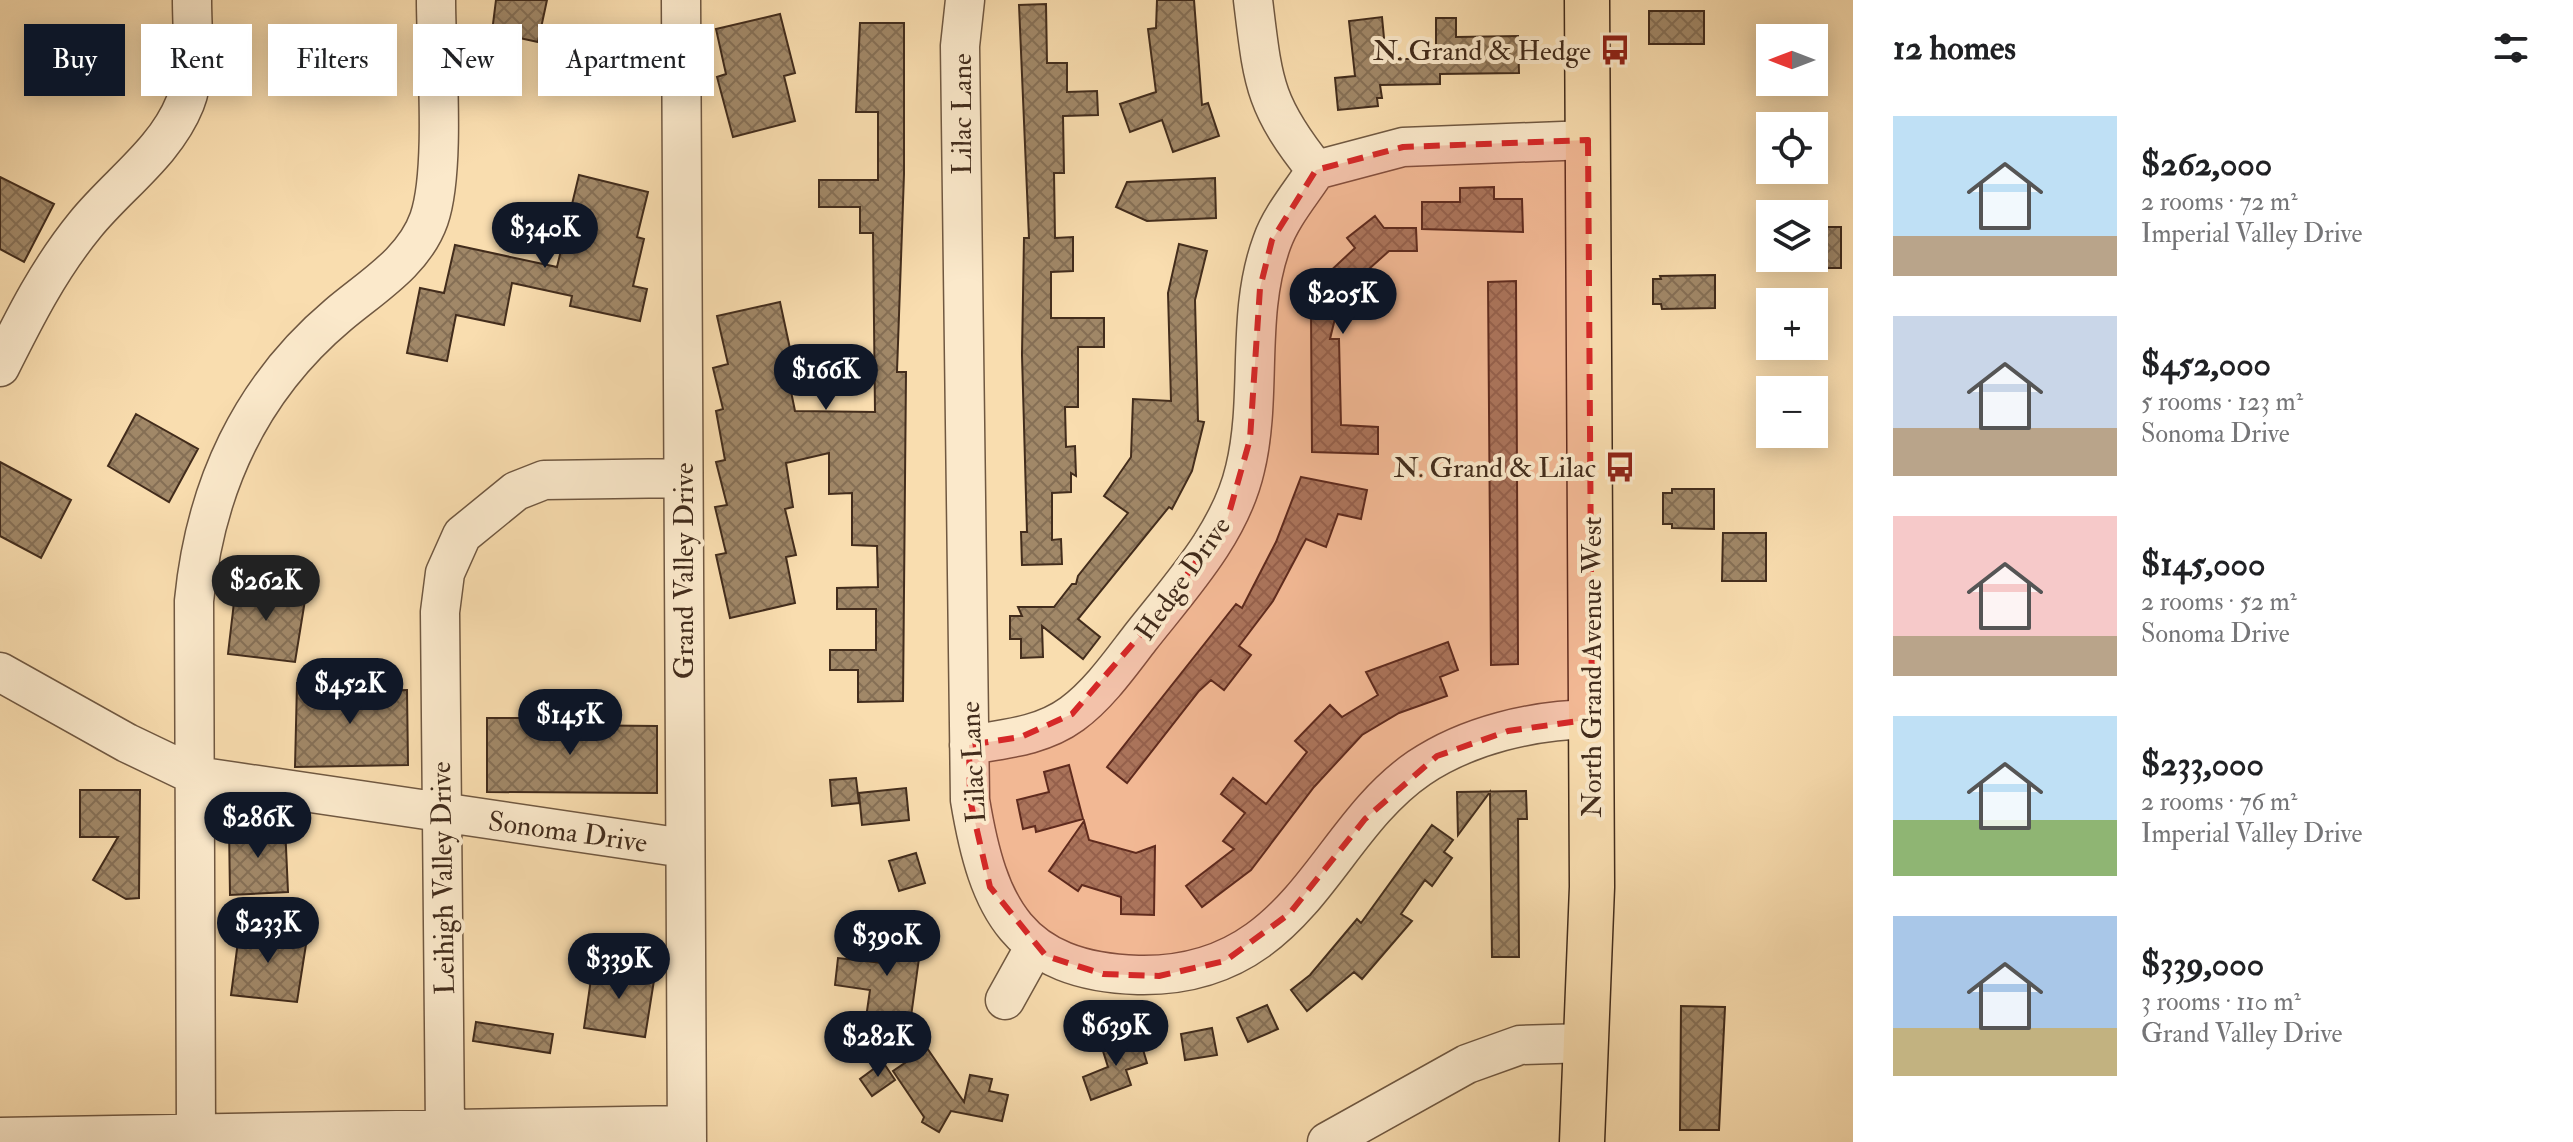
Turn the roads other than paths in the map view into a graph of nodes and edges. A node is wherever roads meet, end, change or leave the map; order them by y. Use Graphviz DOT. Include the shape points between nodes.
graph roads {
  1 [pos="192,0"];
  2 [pos="436,0"];
  3 [pos="681,0"];
  4 [pos="965,0"];
  5 [pos="1253,0"];
  6 [pos="1587,0"];
  7 [pos="1588,140"];
  8 [pos="1316,170"];
  9 [pos="0,367"];
  10 [pos="683,478"];
  11 [pos="0,672"];
  12 [pos="1592,719"];
  13 [pos="969,745"];
  14 [pos="196,776"];
  15 [pos="442,813"];
  16 [pos="684,848"];
  17 [pos="1035,946"];
  18 [pos="1005,1000"];
  19 [pos="1587,1043"];
  20 [pos="445,1128"];
  21 [pos="196,1133"];
  22 [pos="686,1133"];
  23 [pos="0,1137"];
  24 [pos="1327,1142"];
  25 [pos="1582,1142"];
  1 -- 9 [label="street" via="190,79 176,122 57,262"];
  2 -- 14 [label="street" via="436,168 429,218 414,248 388,275 295,355 253,411 224,466 209,510 194,601"];
  3 -- 10 [label="street, Grand Valley Drive"];
  4 -- 13 [label="street, Lilac Lane" via="960,46"];
  5 -- 8 [label="street" via="1265,88 1277,118"];
  6 -- 7 [label="main road, North Grand Avenue West"];
  7 -- 8 [label="street" via="1403,147"];
  7 -- 12 [label="main road, North Grand Avenue West"];
  8 -- 13 [label="street, Hedge Drive" via="1272,240 1263,276 1245,472 1228,517 1124,659 1072,714 1021,737"];
  10 -- 15 [label="street, Leihigh Valley Drive" via="544,480 516,491 462,535 445,573 440,612"];
  10 -- 16 [label="street, Grand Valley Drive"];
  11 -- 14 [label="street, Sonoma Drive"];
  12 -- 17 [label="street, Lilac Lane" via="1508,731 1437,756 1365,819 1289,914 1225,961 1159,976 1103,974 1046,956"];
  12 -- 19 [label="main road, North Grand Avenue West"];
  13 -- 17 [label="street, Lilac Lane" via="970,800 990,887"];
  14 -- 15 [label="street, Sonoma Drive"];
  14 -- 21 [label="street"];
  15 -- 16 [label="street, Sonoma Drive"];
  15 -- 20 [label="street, Leihigh Valley Drive"];
  16 -- 22 [label="street, Grand Valley Drive"];
  17 -- 18 [label="street"];
  19 -- 24 [label="street" via="1520,1045 1467,1064"];
  19 -- 25 [label="main road, North Grand Avenue West"];
  20 -- 21 [label="street"];
  20 -- 22 [label="street"];
  21 -- 23 [label="street"];
}
